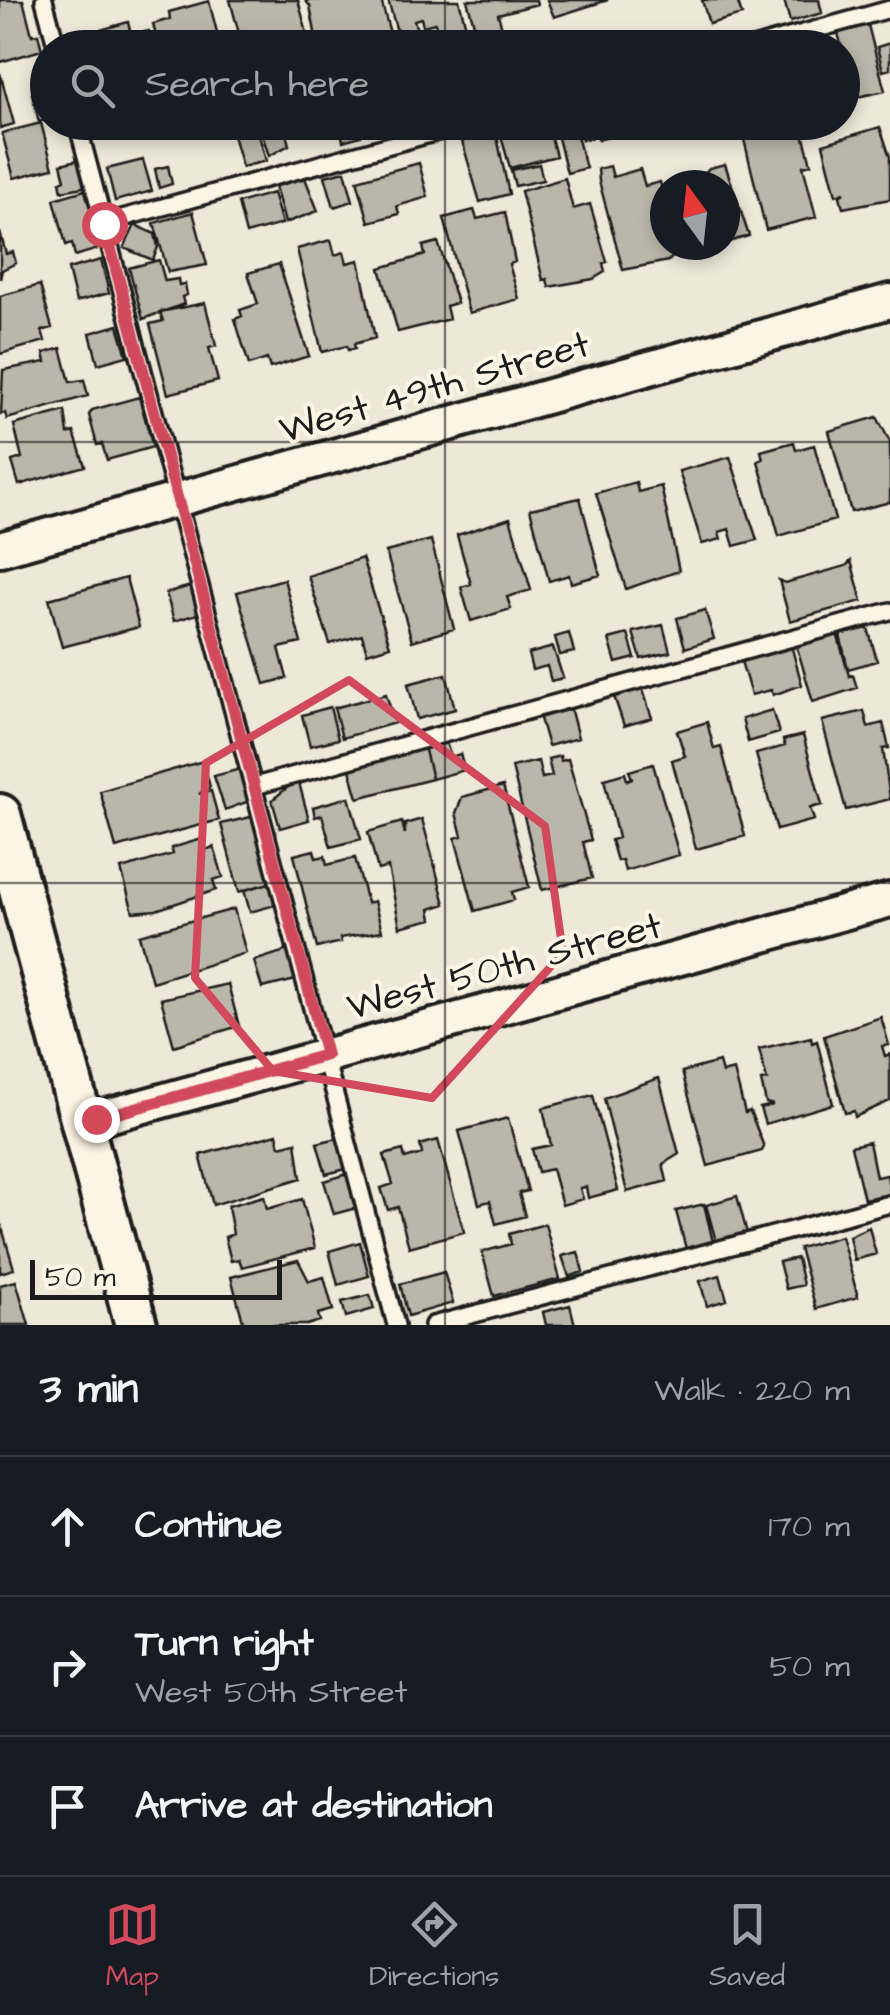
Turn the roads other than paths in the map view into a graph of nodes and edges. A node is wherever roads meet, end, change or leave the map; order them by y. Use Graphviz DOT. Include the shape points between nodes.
graph roads {
  1 [pos="44,0"];
  2 [pos="890,9"];
  3 [pos="52,30"];
  4 [pos="815,30"];
  5 [pos="82,140"];
  6 [pos="409,140"];
  7 [pos="104,224"];
  8 [pos="890,301"];
  9 [pos="178,500"];
  10 [pos="0,548"];
  11 [pos="890,612"];
  12 [pos="254,786"];
  13 [pos="0,815"];
  14 [pos="890,900"];
  15 [pos="326,1055"];
  16 [pos="82,1122"];
  17 [pos="890,1204"];
  18 [pos="136,1325"];
  19 [pos="396,1325"];
  20 [pos="433,1325"];
  1 -- 3 [label="lane"];
  2 -- 4 [label="lane"];
  5 -- 7 [label="lane"];
  6 -- 7 [label="lane"];
  7 -- 9 [label="lane"];
  8 -- 9 [label="street, West 49th Street"];
  9 -- 10 [label="street, West 49th Street"];
  9 -- 12 [label="lane"];
  11 -- 12 [label="lane"];
  12 -- 15 [label="lane"];
  13 -- 16 [label="street"];
  14 -- 15 [label="street, West 50th Street"];
  15 -- 16 [label="street, West 50th Street"];
  15 -- 19 [label="lane"];
  16 -- 18 [label="street"];
  17 -- 20 [label="lane"];
}
